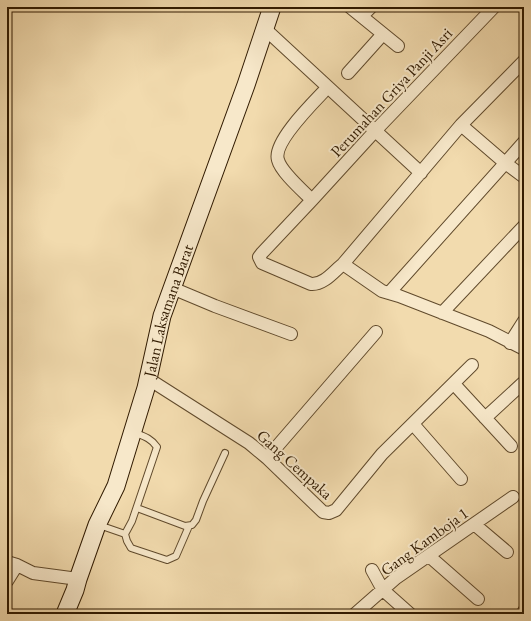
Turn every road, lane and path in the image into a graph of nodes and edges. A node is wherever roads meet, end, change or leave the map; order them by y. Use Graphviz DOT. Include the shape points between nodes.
graph roads {
  1 [pos="272,7"];
  2 [pos="350,7"];
  3 [pos="371,7"];
  4 [pos="494,7"];
  5 [pos="362,16"];
  6 [pos="264,28"];
  7 [pos="384,34"];
  8 [pos="398,46"];
  9 [pos="524,61"];
  10 [pos="348,73"];
  11 [pos="328,87"];
  12 [pos="461,125"];
  13 [pos="375,131"];
  14 [pos="524,142"];
  15 [pos="504,162"];
  16 [pos="421,173"];
  17 [pos="524,177"];
  18 [pos="312,200"];
  19 [pos="524,226"];
  20 [pos="343,264"];
  21 [pos="172,288"];
  22 [pos="389,293"];
  23 [pos="442,313"];
  24 [pos="524,321"];
  25 [pos="376,332"];
  26 [pos="291,334"];
  27 [pos="510,343"];
  28 [pos="524,349"];
  29 [pos="472,365"];
  30 [pos="147,378"];
  31 [pos="523,383"];
  32 [pos="454,384"];
  33 [pos="485,418"];
  34 [pos="413,424"];
  35 [pos="132,432"];
  36 [pos="511,446"];
  37 [pos="226,453"];
  38 [pos="267,458"];
  39 [pos="461,479"];
  40 [pos="513,497"];
  41 [pos="137,508"];
  42 [pos="474,524"];
  43 [pos="97,525"];
  44 [pos="189,526"];
  45 [pos="125,534"];
  46 [pos="507,552"];
  47 [pos="429,556"];
  48 [pos="12,564"];
  49 [pos="372,570"];
  50 [pos="78,579"];
  51 [pos="7,581"];
  52 [pos="384,590"];
  53 [pos="478,599"];
  54 [pos="65,614"];
  55 [pos="356,614"];
  56 [pos="410,614"];
  1 -- 6 [label="main road, Jalan Laksamana Barat"];
  2 -- 5 [label="street"];
  3 -- 5 [label="street"];
  4 -- 13 [label="street, Perumahan Griya Panji Asri"];
  5 -- 7 [label="street"];
  6 -- 11 [label="street"];
  6 -- 21 [label="main road, Jalan Laksamana Barat" via="246,85"];
  7 -- 8 [label="street"];
  7 -- 10 [label="street"];
  9 -- 12 [label="street"];
  11 -- 13 [label="street"];
  11 -- 18 [label="street" via="284,138 277,159 281,167"];
  12 -- 15 [label="street"];
  12 -- 16 [label="street"];
  13 -- 16 [label="street"];
  13 -- 18 [label="street, Perumahan Griya Panji Asri"];
  14 -- 15 [label="street"];
  15 -- 17 [label="street"];
  15 -- 22 [label="street"];
  16 -- 20 [label="street"];
  18 -- 20 [label="street, Perumahan Griya Panji Asri" via="262,253 260,261 315,284"];
  19 -- 23 [label="street"];
  20 -- 22 [label="street" via="382,291"];
  21 -- 26 [label="street"];
  21 -- 30 [label="main road, Jalan Laksamana Barat" via="162,316"];
  22 -- 23 [label="street"];
  23 -- 27 [label="street" via="489,331"];
  24 -- 27 [label="street"];
  25 -- 38 [label="street"];
  27 -- 28 [label="street"];
  29 -- 32 [label="street, Gang Cempaka"];
  30 -- 35 [label="main road, Jalan Laksamana Barat"];
  30 -- 38 [label="street, Gang Cempaka" via="249,443"];
  31 -- 33 [label="street"];
  32 -- 33 [label="street"];
  32 -- 34 [label="street, Gang Cempaka"];
  33 -- 36 [label="street"];
  34 -- 38 [label="street, Gang Cempaka" via="382,454 336,510 328,513 323,512"];
  34 -- 39 [label="street"];
  35 -- 41 [label="lane" via="146,437 157,447"];
  35 -- 43 [label="main road, Jalan Laksamana Barat" via="116,486"];
  37 -- 44 [label="lane" via="196,520"];
  40 -- 42 [label="street, Gang Kamboja 1"];
  41 -- 44 [label="lane"];
  41 -- 45 [label="lane"];
  42 -- 46 [label="street"];
  42 -- 47 [label="street, Gang Kamboja 1"];
  43 -- 45 [label="lane"];
  43 -- 50 [label="main road, Jalan Laksamana Barat"];
  44 -- 45 [label="lane" via="176,556 167,560 131,548"];
  47 -- 52 [label="street, Gang Kamboja 1" via="396,578"];
  47 -- 53 [label="street"];
  48 -- 50 [label="street" via="33,573"];
  48 -- 51 [label="street"];
  49 -- 52 [label="street"];
  50 -- 54 [label="main road, Jalan Laksamana Barat"];
  52 -- 55 [label="street, Gang Kamboja 1"];
  52 -- 56 [label="street"];
}
